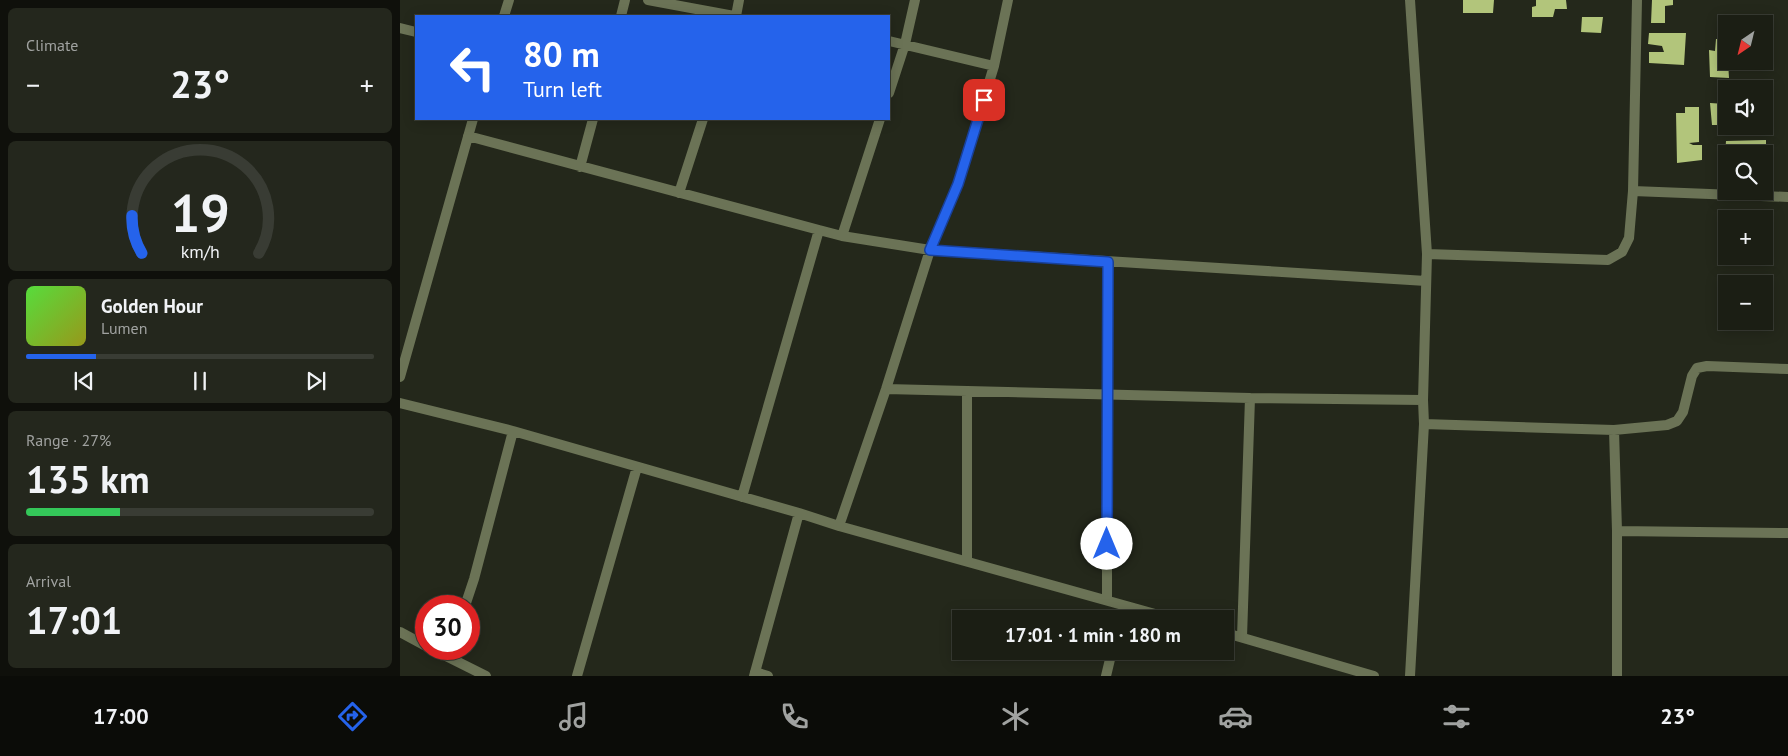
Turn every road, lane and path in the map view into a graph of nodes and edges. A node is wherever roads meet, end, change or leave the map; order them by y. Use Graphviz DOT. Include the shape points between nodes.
graph roads {
  1 [pos="509,0"];
  2 [pos="626,0"];
  3 [pos="648,0"];
  4 [pos="739,0"];
  5 [pos="915,0"];
  6 [pos="1008,0"];
  7 [pos="1410,0"];
  8 [pos="1637,0"];
  9 [pos="504,15"];
  10 [pos="621,15"];
  11 [pos="730,15"];
  12 [pos="735,15"];
  13 [pos="400,28"];
  14 [pos="415,32"];
  15 [pos="890,41"];
  16 [pos="905,44"];
  17 [pos="994,66"];
  18 [pos="890,90"];
  19 [pos="473,120"];
  20 [pos="593,120"];
  21 [pos="703,120"];
  22 [pos="880,120"];
  23 [pos="468,136"];
  24 [pos="580,167"];
  25 [pos="1633,191"];
  26 [pos="679,193"];
  27 [pos="1788,197"];
  28 [pos="819,230"];
  29 [pos="842,236"];
  30 [pos="930,250"];
  31 [pos="1427,254"];
  32 [pos="1108,262"];
  33 [pos="1426,281"];
  34 [pos="1788,369"];
  35 [pos="400,377"];
  36 [pos="886,389"];
  37 [pos="967,391"];
  38 [pos="1107,394"];
  39 [pos="1250,398"];
  40 [pos="1423,400"];
  41 [pos="400,403"];
  42 [pos="1424,424"];
  43 [pos="1614,430"];
  44 [pos="513,431"];
  45 [pos="637,467"];
  46 [pos="742,496"];
  47 [pos="799,513"];
  48 [pos="839,526"];
  49 [pos="1617,532"];
  50 [pos="1788,534"];
  51 [pos="967,560"];
  52 [pos="468,595"];
  53 [pos="1107,600"];
  54 [pos="1125,606"];
  55 [pos="1124,610"];
  56 [pos="1140,610"];
  57 [pos="400,632"];
  58 [pos="1234,636"];
  59 [pos="1242,638"];
  60 [pos="415,640"];
  61 [pos="461,660"];
  62 [pos="1110,660"];
  63 [pos="754,674"];
  64 [pos="486,676"];
  65 [pos="577,676"];
  66 [pos="768,676"];
  67 [pos="1106,676"];
  68 [pos="1374,676"];
  69 [pos="1410,676"];
  70 [pos="1617,676"];
  1 -- 9 [label="street"];
  2 -- 10 [label="street"];
  3 -- 11 [label="street"];
  4 -- 12 [label="street"];
  5 -- 16 [label="street"];
  6 -- 17 [label="street"];
  7 -- 31 [label="street"];
  8 -- 25 [label="street"];
  13 -- 14 [label="street"];
  15 -- 16 [label="street"];
  16 -- 17 [label="street"];
  16 -- 18 [label="street"];
  17 -- 30 [label="street" via="958,184"];
  19 -- 23 [label="street"];
  20 -- 24 [label="street"];
  21 -- 26 [label="street"];
  22 -- 29 [label="street"];
  23 -- 24 [label="street"];
  23 -- 35 [label="street"];
  24 -- 26 [label="street"];
  25 -- 27 [label="street"];
  25 -- 31 [label="street" via="1629,238 1622,252 1608,260"];
  26 -- 28 [label="street"];
  28 -- 29 [label="street"];
  28 -- 46 [label="street"];
  29 -- 30 [label="street"];
  30 -- 32 [label="street"];
  30 -- 36 [label="street"];
  31 -- 33 [label="street"];
  32 -- 33 [label="street"];
  32 -- 38 [label="street"];
  33 -- 40 [label="street"];
  34 -- 43 [label="street" via="1698,368 1692,376 1683,412 1677,421 1667,425"];
  36 -- 37 [label="street"];
  36 -- 48 [label="street"];
  37 -- 38 [label="street"];
  37 -- 51 [label="street"];
  38 -- 39 [label="street"];
  38 -- 53 [label="street"];
  39 -- 40 [label="street"];
  39 -- 59 [label="street"];
  40 -- 42 [label="street"];
  41 -- 44 [label="street"];
  42 -- 43 [label="street"];
  42 -- 69 [label="street"];
  43 -- 49 [label="street"];
  44 -- 45 [label="street"];
  44 -- 52 [label="street"];
  45 -- 46 [label="street"];
  45 -- 65 [label="street"];
  46 -- 47 [label="street"];
  47 -- 48 [label="street"];
  47 -- 63 [label="street"];
  48 -- 51 [label="street"];
  49 -- 50 [label="street"];
  49 -- 70 [label="street"];
  51 -- 53 [label="street"];
  53 -- 54 [label="street"];
  54 -- 55 [label="street"];
  54 -- 56 [label="street"];
  57 -- 60 [label="street"];
  58 -- 59 [label="street"];
  59 -- 68 [label="street"];
  61 -- 64 [label="street"];
  62 -- 67 [label="street"];
  63 -- 66 [label="street"];
}
